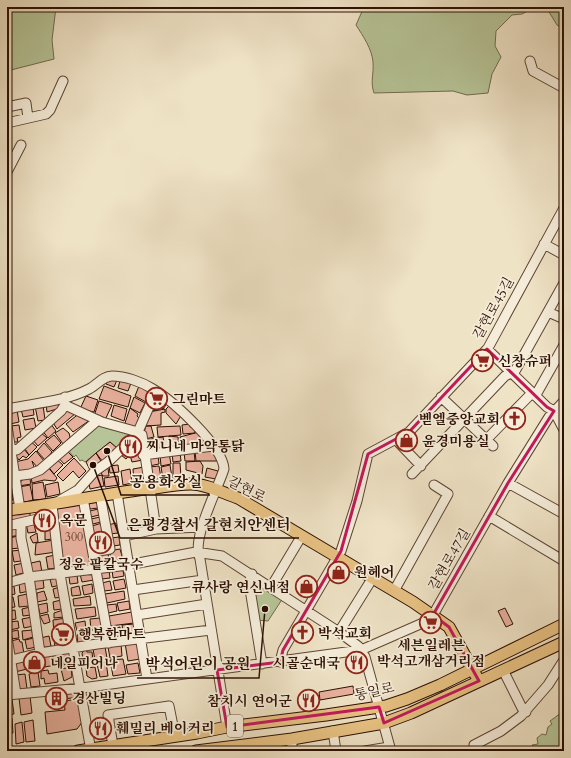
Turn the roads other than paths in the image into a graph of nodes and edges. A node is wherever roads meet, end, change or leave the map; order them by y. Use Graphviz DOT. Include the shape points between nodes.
graph roads {
  1 [pos="530,61"];
  2 [pos="63,81"];
  3 [pos="562,86"];
  4 [pos="7,107"];
  5 [pos="28,118"];
  6 [pos="7,123"];
  7 [pos="21,145"];
  8 [pos="7,172"];
  9 [pos="564,208"];
  10 [pos="544,244"];
  11 [pos="564,255"];
  12 [pos="564,283"];
  13 [pos="548,312"];
  14 [pos="564,319"];
  15 [pos="564,345"];
  16 [pos="487,349"];
  17 [pos="511,373"];
  18 [pos="157,392"];
  19 [pos="533,394"];
  20 [pos="441,397"];
  21 [pos="65,401"];
  22 [pos="564,401"];
  23 [pos="7,410"];
  24 [pos="554,411"];
  25 [pos="465,418"];
  26 [pos="98,420"];
  27 [pos="7,426"];
  28 [pos="564,430"];
  29 [pos="138,433"];
  30 [pos="398,439"];
  31 [pos="213,446"];
  32 [pos="8,448"];
  33 [pos="144,455"];
  34 [pos="421,466"];
  35 [pos="412,474"];
  36 [pos="15,476"];
  37 [pos="508,483"];
  38 [pos="434,485"];
  39 [pos="149,488"];
  40 [pos="217,489"];
  41 [pos="117,492"];
  42 [pos="81,494"];
  43 [pos="100,495"];
  44 [pos="52,505"];
  45 [pos="20,509"];
  46 [pos="7,510"];
  47 [pos="564,514"];
  48 [pos="490,516"];
  49 [pos="21,523"];
  50 [pos="7,526"];
  51 [pos="202,527"];
  52 [pos="156,529"];
  53 [pos="124,536"];
  54 [pos="301,537"];
  55 [pos="94,552"];
  56 [pos="196,552"];
  57 [pos="337,558"];
  58 [pos="564,561"];
  59 [pos="128,565"];
  60 [pos="97,568"];
  61 [pos="60,574"];
  62 [pos="252,574"];
  63 [pos="29,577"];
  64 [pos="372,579"];
  65 [pos="203,580"];
  66 [pos="7,582"];
  67 [pos="272,587"];
  68 [pos="133,590"];
  69 [pos="394,591"];
  70 [pos="207,604"];
  71 [pos="307,611"];
  72 [pos="137,615"];
  73 [pos="433,615"];
  74 [pos="564,624"];
  75 [pos="211,630"];
  76 [pos="339,632"];
  77 [pos="7,637"];
  78 [pos="140,639"];
  79 [pos="564,642"];
  80 [pos="109,643"];
  81 [pos="74,649"];
  82 [pos="361,650"];
  83 [pos="40,653"];
  84 [pos="564,660"];
  85 [pos="9,661"];
  86 [pos="280,662"];
  87 [pos="262,664"];
  88 [pos="473,668"];
  89 [pos="217,670"];
  90 [pos="503,670"];
  91 [pos="147,679"];
  92 [pos="479,681"];
  93 [pos="82,688"];
  94 [pos="12,695"];
  95 [pos="379,707"];
  96 [pos="526,712"];
  97 [pos="384,723"];
  98 [pos="227,727"];
  99 [pos="333,731"];
  100 [pos="175,736"];
  101 [pos="292,739"];
  102 [pos="113,746"];
  103 [pos="390,749"];
  104 [pos="91,750"];
  105 [pos="78,751"];
  106 [pos="197,751"];
  107 [pos="292,751"];
  108 [pos="336,751"];
  109 [pos="365,751"];
  110 [pos="475,751"];
  1 -- 3 [label="street" via="533,71"];
  2 -- 5 [label="street" via="50,110 46,114"];
  4 -- 5 [label="street" via="26,103"];
  5 -- 6 [label="street"];
  7 -- 8 [label="street"];
  9 -- 10 [label="street, 갈현로45길"];
  10 -- 11 [label="street"];
  10 -- 16 [label="street, 갈현로45길"];
  12 -- 13 [label="street"];
  13 -- 14 [label="street"];
  13 -- 17 [label="street" via="515,371"];
  15 -- 19 [label="street" via="537,393"];
  16 -- 17 [label="street"];
  16 -- 20 [label="street, 갈현로45길"];
  17 -- 19 [label="street"];
  17 -- 25 [label="street" via="505,376"];
  18 -- 21 [label="street" via="137,381 106,376"];
  18 -- 29 [label="street"];
  18 -- 31 [label="street" via="187,416"];
  19 -- 24 [label="street"];
  19 -- 25 [label="street" via="490,443"];
  20 -- 25 [label="street"];
  20 -- 30 [label="street, 갈현로45길" via="409,432"];
  21 -- 23 [label="street"];
  21 -- 26 [label="street"];
  21 -- 32 [label="street" via="17,450"];
  22 -- 24 [label="street, 갈현로47길"];
  24 -- 28 [label="street"];
  24 -- 37 [label="street, 갈현로47길"];
  25 -- 34 [label="street"];
  26 -- 29 [label="street"];
  26 -- 36 [label="street" via="40,470"];
  27 -- 32 [label="street"];
  29 -- 33 [label="street" via="142,435"];
  29 -- 42 [label="street" via="95,471"];
  30 -- 34 [label="street"];
  30 -- 57 [label="street, 갈현로45길" via="368,454 348,532"];
  31 -- 33 [label="street"];
  31 -- 40 [label="street" via="224,467"];
  32 -- 36 [label="street"];
  33 -- 39 [label="street"];
  34 -- 35 [label="street"];
  36 -- 45 [label="street"];
  37 -- 47 [label="street"];
  37 -- 48 [label="street, 갈현로47길"];
  38 -- 69 [label="street" via="448,494"];
  39 -- 40 [label="main road, 갈현로" via="192,484"];
  39 -- 41 [label="main road, 갈현로"];
  39 -- 52 [label="street"];
  40 -- 51 [label="street"];
  40 -- 54 [label="main road, 갈현로" via="238,498"];
  41 -- 43 [label="main road, 갈현로"];
  41 -- 53 [label="street"];
  42 -- 43 [label="main road, 갈현로"];
  42 -- 44 [label="main road, 갈현로"];
  42 -- 55 [label="street"];
  43 -- 55 [label="street" via="110,549"];
  44 -- 45 [label="main road, 갈현로"];
  44 -- 49 [label="street" via="46,517"];
  44 -- 61 [label="street"];
  45 -- 46 [label="main road, 갈현로"];
  48 -- 58 [label="street"];
  48 -- 73 [label="street, 갈현로47길"];
  49 -- 50 [label="street"];
  49 -- 63 [label="street" via="22,545"];
  51 -- 52 [label="street"];
  51 -- 56 [label="street"];
  52 -- 53 [label="street"];
  53 -- 59 [label="street"];
  54 -- 57 [label="main road, 갈현로"];
  54 -- 67 [label="street"];
  55 -- 60 [label="street"];
  56 -- 59 [label="street"];
  56 -- 62 [label="street" via="222,556"];
  56 -- 65 [label="street" via="200,559"];
  57 -- 64 [label="main road, 갈현로"];
  57 -- 71 [label="street"];
  59 -- 60 [label="street"];
  59 -- 68 [label="street"];
  60 -- 61 [label="street"];
  60 -- 80 [label="street"];
  61 -- 63 [label="street"];
  61 -- 81 [label="street"];
  62 -- 67 [label="street"];
  62 -- 87 [label="street" via="249,583"];
  63 -- 66 [label="street"];
  63 -- 83 [label="street"];
  64 -- 69 [label="main road, 갈현로"];
  64 -- 76 [label="street"];
  65 -- 68 [label="street"];
  65 -- 70 [label="street"];
  67 -- 71 [label="street"];
  68 -- 72 [label="street"];
  69 -- 73 [label="main road, 갈현로"];
  70 -- 72 [label="street"];
  70 -- 75 [label="street"];
  71 -- 76 [label="street"];
  71 -- 86 [label="street" via="284,650"];
  72 -- 78 [label="street"];
  73 -- 82 [label="street" via="425,622"];
  73 -- 88 [label="main road, 갈현로" via="448,627"];
  74 -- 88 [label="main road, 통일로 / 1"];
  75 -- 78 [label="street"];
  75 -- 89 [label="street"];
  76 -- 82 [label="street"];
  77 -- 85 [label="street"];
  78 -- 80 [label="street"];
  78 -- 91 [label="street"];
  79 -- 90 [label="main road, 1"];
  80 -- 81 [label="street"];
  81 -- 83 [label="street"];
  81 -- 93 [label="street"];
  82 -- 86 [label="street"];
  82 -- 95 [label="street"];
  83 -- 85 [label="street"];
  84 -- 96 [label="street"];
  85 -- 94 [label="street"];
  86 -- 87 [label="street"];
  87 -- 89 [label="street"];
  88 -- 92 [label="main road, 갈현로"];
  88 -- 95 [label="main road, 통일로 / 1" via="407,699"];
  89 -- 91 [label="street"];
  89 -- 98 [label="street"];
  90 -- 92 [label="main road, 1"];
  90 -- 96 [label="street"];
  91 -- 93 [label="street"];
  92 -- 97 [label="main road, 1"];
  93 -- 94 [label="street"];
  93 -- 104 [label="street"];
  95 -- 97 [label="street"];
  95 -- 98 [label="main road, 통일로 / 1"];
  96 -- 110 [label="street" via="501,731 474,745"];
  97 -- 99 [label="main road, 1"];
  97 -- 103 [label="street"];
  98 -- 100 [label="main road, 통일로 / 1"];
  99 -- 101 [label="main road, 1"];
  99 -- 108 [label="street"];
  100 -- 102 [label="main road, 통일로 / 1"];
  100 -- 102 [label="street" via="169,706 108,714"];
  101 -- 106 [label="main road, 1"];
  101 -- 107 [label="street"];
  102 -- 104 [label="main road, 통일로 / 1"];
  103 -- 109 [label="street"];
  104 -- 105 [label="main road, 통일로 / 1"];
}
